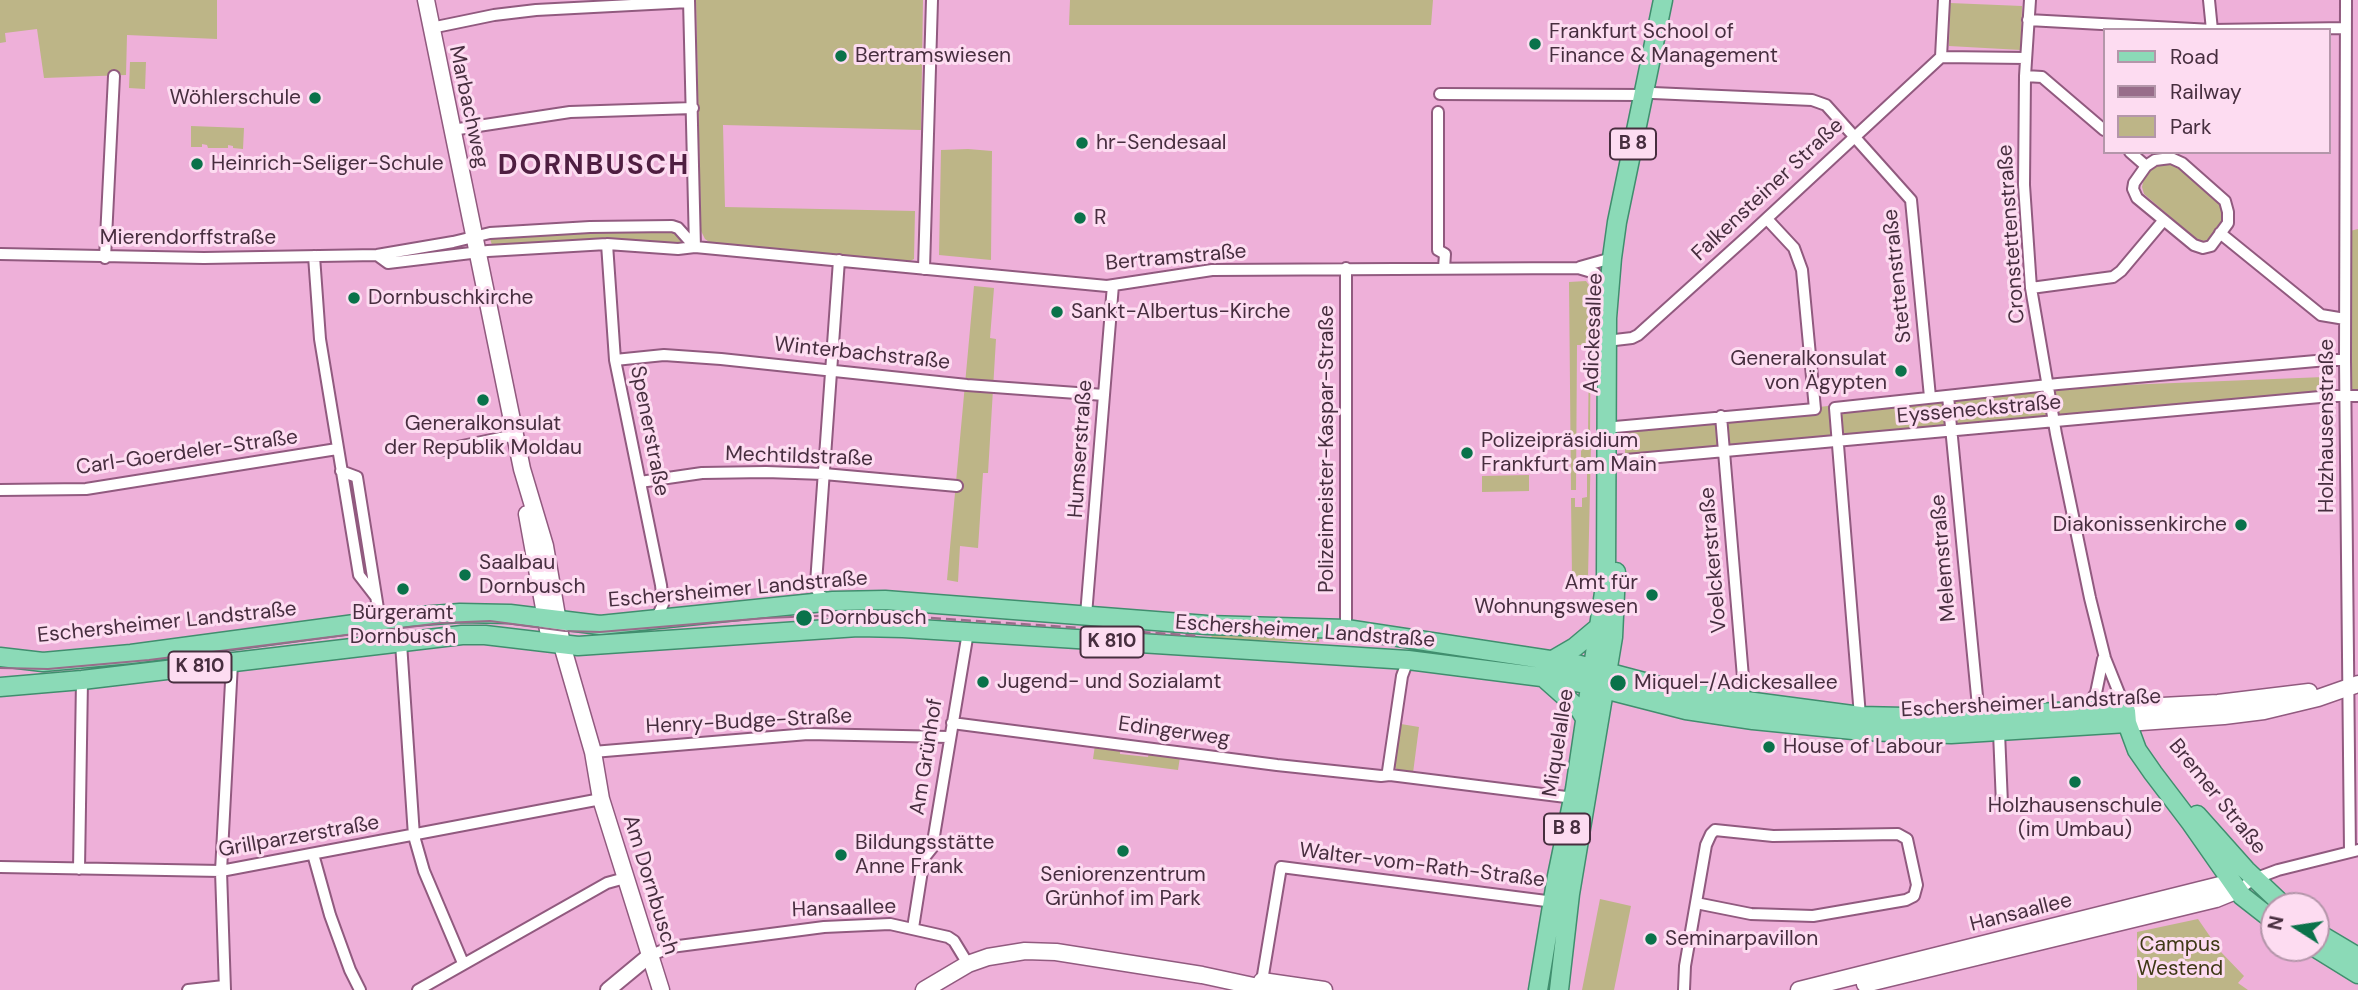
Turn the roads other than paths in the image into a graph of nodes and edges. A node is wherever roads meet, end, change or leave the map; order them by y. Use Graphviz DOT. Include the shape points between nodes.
graph roads {
  1 [pos="426,0"];
  2 [pos="932,0"];
  3 [pos="1663,0"];
  4 [pos="1671,0"];
  5 [pos="1944,0"];
  6 [pos="2030,0"];
  7 [pos="2209,0"];
  8 [pos="2346,0"];
  9 [pos="689,1"];
  10 [pos="2028,20"];
  11 [pos="431,28"];
  12 [pos="2175,28"];
  13 [pos="2212,28"];
  14 [pos="2330,28"];
  15 [pos="2346,28"];
  16 [pos="1941,57"];
  17 [pos="2026,58"];
  18 [pos="114,76"];
  19 [pos="2025,76"];
  20 [pos="1440,94"];
  21 [pos="1648,94"];
  22 [pos="693,108"];
  23 [pos="1438,112"];
  24 [pos="2102,128"];
  25 [pos="452,130"];
  26 [pos="1855,137"];
  27 [pos="2132,154"];
  28 [pos="2146,166"];
  29 [pos="1767,219"];
  30 [pos="2163,221"];
  31 [pos="2358,224"];
  32 [pos="2346,228"];
  33 [pos="2220,233"];
  34 [pos="475,244"];
  35 [pos="607,244"];
  36 [pos="695,247"];
  37 [pos="0,254"];
  38 [pos="314,256"];
  39 [pos="105,258"];
  40 [pos="1612,258"];
  41 [pos="839,260"];
  42 [pos="1346,268"];
  43 [pos="1444,268"];
  44 [pos="1577,268"];
  45 [pos="924,269"];
  46 [pos="1113,285"];
  47 [pos="2031,288"];
  48 [pos="1609,289"];
  49 [pos="2345,319"];
  50 [pos="1615,340"];
  51 [pos="615,360"];
  52 [pos="2345,360"];
  53 [pos="831,370"];
  54 [pos="2047,385"];
  55 [pos="1104,395"];
  56 [pos="1948,396"];
  57 [pos="2352,396"];
  58 [pos="1930,397"];
  59 [pos="1721,416"];
  60 [pos="2054,421"];
  61 [pos="1615,427"];
  62 [pos="1951,431"];
  63 [pos="515,435"];
  64 [pos="1838,442"];
  65 [pos="337,449"];
  66 [pos="443,450"];
  67 [pos="1724,452"];
  68 [pos="1615,461"];
  69 [pos="824,474"];
  70 [pos="640,482"];
  71 [pos="957,486"];
  72 [pos="0,490"];
  73 [pos="832,601"];
  74 [pos="1086,615"];
  75 [pos="552,620"];
  76 [pos="652,620"];
  77 [pos="380,621"];
  78 [pos="1600,626"];
  79 [pos="968,632"];
  80 [pos="401,643"];
  81 [pos="557,644"];
  82 [pos="1346,644"];
  83 [pos="2103,652"];
  84 [pos="0,657"];
  85 [pos="232,663"];
  86 [pos="1406,666"];
  87 [pos="1547,669"];
  88 [pos="1600,679"];
  89 [pos="82,680"];
  90 [pos="2354,685"];
  91 [pos="0,687"];
  92 [pos="1745,701"];
  93 [pos="2084,711"];
  94 [pos="1860,716"];
  95 [pos="1979,717"];
  96 [pos="2130,718"];
  97 [pos="1586,720"];
  98 [pos="952,723"];
  99 [pos="2068,727"];
  100 [pos="1999,732"];
  101 [pos="949,737"];
  102 [pos="2137,750"];
  103 [pos="593,752"];
  104 [pos="1390,775"];
  105 [pos="600,796"];
  106 [pos="1573,798"];
  107 [pos="2002,804"];
  108 [pos="414,836"];
  109 [pos="2354,851"];
  110 [pos="313,854"];
  111 [pos="0,867"];
  112 [pos="79,869"];
  113 [pos="222,871"];
  114 [pos="625,878"];
  115 [pos="2254,879"];
  116 [pos="2235,886"];
  117 [pos="2268,892"];
  118 [pos="1554,902"];
  119 [pos="1696,903"];
  120 [pos="2260,912"];
  121 [pos="913,928"];
  122 [pos="2330,940"];
  123 [pos="649,956"];
  124 [pos="2330,957"];
  125 [pos="2358,957"];
  126 [pos="463,963"];
  127 [pos="968,964"];
  128 [pos="2358,974"];
  129 [pos="1264,987"];
  130 [pos="224,988"];
  131 [pos="188,990"];
  132 [pos="360,990"];
  133 [pos="418,990"];
  134 [pos="608,990"];
  135 [pos="661,990"];
  136 [pos="924,990"];
  137 [pos="1324,990"];
  138 [pos="1538,990"];
  139 [pos="1559,990"];
  140 [pos="1684,990"];
  141 [pos="1799,990"];
  142 [pos="1843,990"];
  1 -- 11 [label="main road, Marbachweg"];
  2 -- 45 [label="street"];
  3 -- 21 [label="main road, Adickesallee / B 8"];
  4 -- 21 [label="main road, Adickesallee / B 8"];
  5 -- 16 [label="street"];
  6 -- 10 [label="street, Cronstettenstraße"];
  7 -- 13 [label="street"];
  8 -- 15 [label="street, Holzhausenstraße"];
  9 -- 11 [label="street" via="536,10"];
  9 -- 22 [label="street"];
  10 -- 12 [label="street"];
  10 -- 17 [label="street, Cronstettenstraße"];
  11 -- 25 [label="main road, Marbachweg"];
  14 -- 15 [label="street"];
  15 -- 32 [label="street, Holzhausenstraße"];
  16 -- 17 [label="street"];
  16 -- 26 [label="street, Falkensteiner Straße"];
  17 -- 19 [label="street, Cronstettenstraße"];
  18 -- 39 [label="street"];
  19 -- 24 [label="street" via="2042,77"];
  19 -- 47 [label="street, Cronstettenstraße" via="2024,185"];
  20 -- 21 [label="street"];
  21 -- 26 [label="street, Stettenstraße" via="1812,100 1826,105"];
  21 -- 40 [label="main road, Adickesallee / B 8"];
  21 -- 50 [label="main road, Adickesallee / B 8" via="1623,233"];
  22 -- 25 [label="street" via="570,112"];
  22 -- 36 [label="street"];
  23 -- 43 [label="street" via="1438,250 1445,254"];
  25 -- 34 [label="main road, Marbachweg"];
  26 -- 29 [label="street, Falkensteiner Straße"];
  26 -- 58 [label="street, Stettenstraße" via="1911,200"];
  27 -- 28 [label="street"];
  28 -- 30 [label="street" via="2133,189"];
  28 -- 33 [label="street" via="2171,158 2225,201 2228,223"];
  29 -- 50 [label="street, Falkensteiner Straße" via="1638,335"];
  29 -- 59 [label="street" via="1794,248 1802,270 1815,409"];
  30 -- 33 [label="street" via="2203,248 2211,246"];
  30 -- 47 [label="street" via="2113,277"];
  31 -- 32 [label="street"];
  32 -- 49 [label="street, Holzhausenstraße"];
  33 -- 49 [label="street" via="2320,315"];
  34 -- 35 [label="street, Bertramstraße"];
  34 -- 36 [label="street" via="486,233 513,230 673,226"];
  34 -- 38 [label="street, Mierendorffstraße" via="388,263 377,255"];
  34 -- 63 [label="main road, Marbachweg"];
  35 -- 36 [label="street, Bertramstraße"];
  35 -- 51 [label="street, Spenerstraße"];
  36 -- 41 [label="street, Bertramstraße"];
  37 -- 39 [label="street, Mierendorffstraße"];
  38 -- 39 [label="street, Mierendorffstraße"];
  38 -- 65 [label="street" via="320,339"];
  40 -- 44 [label="street, Bertramstraße"];
  40 -- 48 [label="main road, Adickesallee / B 8"];
  41 -- 45 [label="street, Bertramstraße"];
  41 -- 53 [label="street"];
  42 -- 43 [label="street, Bertramstraße"];
  42 -- 46 [label="street, Bertramstraße" via="1212,270"];
  42 -- 82 [label="street, Polizeimeister-Kaspar-Straße"];
  43 -- 44 [label="street, Bertramstraße"];
  44 -- 48 [label="street" via="1595,273"];
  45 -- 46 [label="street, Bertramstraße"];
  46 -- 55 [label="street, Humserstraße"];
  47 -- 54 [label="street, Cronstettenstraße"];
  48 -- 78 [label="main road, Adickesallee / B 8" via="1605,579"];
  49 -- 52 [label="street, Holzhausenstraße"];
  50 -- 61 [label="main road, Adickesallee / B 8"];
  51 -- 53 [label="street, Winterbachstraße" via="664,355"];
  51 -- 70 [label="street, Spenerstraße"];
  52 -- 54 [label="street, Eysseneckstraße"];
  52 -- 57 [label="street, Holzhausenstraße"];
  53 -- 55 [label="street, Winterbachstraße"];
  53 -- 69 [label="street"];
  54 -- 56 [label="street, Eysseneckstraße"];
  54 -- 60 [label="street, Cronstettenstraße"];
  55 -- 74 [label="street, Humserstraße"];
  56 -- 58 [label="street, Eysseneckstraße"];
  56 -- 62 [label="street, Melemstraße"];
  57 -- 60 [label="street, Eysseneckstraße"];
  57 -- 90 [label="street, Holzhausenstraße"];
  58 -- 64 [label="street, Eysseneckstraße" via="1835,408"];
  59 -- 61 [label="street"];
  59 -- 67 [label="street, Voelckerstraße"];
  60 -- 62 [label="street, Eysseneckstraße"];
  60 -- 83 [label="street, Cronstettenstraße"];
  61 -- 68 [label="main road, Adickesallee / B 8"];
  62 -- 64 [label="street, Eysseneckstraße"];
  62 -- 95 [label="street, Melemstraße"];
  63 -- 66 [label="street"];
  63 -- 75 [label="main road, Marbachweg" via="545,546"];
  64 -- 67 [label="street, Eysseneckstraße"];
  64 -- 94 [label="street"];
  65 -- 72 [label="street, Carl-Goerdeler-Straße" via="86,489"];
  65 -- 77 [label="street" via="359,575 376,597"];
  67 -- 68 [label="street, Eysseneckstraße"];
  67 -- 92 [label="street, Voelckerstraße"];
  68 -- 88 [label="main road, Adickesallee / B 8" via="1614,625"];
  69 -- 70 [label="street, Mechtildstraße" via="702,473"];
  69 -- 71 [label="street, Mechtildstraße"];
  69 -- 73 [label="street" via="816,583 821,596"];
  70 -- 76 [label="street, Spenerstraße" via="663,599"];
  73 -- 74 [label="main road, Eschersheimer Landstraße / K 810" via="885,600"];
  73 -- 76 [label="main road, Eschersheimer Landstraße / K 810"];
  74 -- 82 [label="main road, Eschersheimer Landstraße / K 810"];
  75 -- 76 [label="main road, Eschersheimer Landstraße / K 810" via="602,625"];
  75 -- 77 [label="main road, Eschersheimer Landstraße / K 810" via="472,612"];
  75 -- 81 [label="main road, Marbachweg"];
  77 -- 84 [label="main road, Eschersheimer Landstraße / K 810" via="94,658 43,662"];
  78 -- 87 [label="main road"];
  78 -- 88 [label="main road, Adickesallee / B 8"];
  79 -- 81 [label="main road, Eschersheimer Landstraße / K 810" via="858,627 600,646"];
  79 -- 82 [label="main road, Eschersheimer Landstraße / K 810" via="1204,648"];
  79 -- 98 [label="street, Am Grünhof"];
  80 -- 81 [label="main road, Eschersheimer Landstraße / K 810" via="485,635"];
  80 -- 85 [label="main road, Eschersheimer Landstraße / K 810"];
  80 -- 108 [label="street"];
  81 -- 103 [label="main road, Am Dornbusch"];
  81 -- 105 [label="main road, Am Dornbusch" via="585,758"];
  82 -- 86 [label="main road, Eschersheimer Landstraße / K 810"];
  82 -- 87 [label="main road, Eschersheimer Landstraße / K 810"];
  83 -- 93 [label="street, Cronstettenstraße" via="2096,693"];
  83 -- 96 [label="street, Cronstettenstraße"];
  85 -- 89 [label="main road, Eschersheimer Landstraße / K 810"];
  85 -- 113 [label="street"];
  86 -- 87 [label="main road, Eschersheimer Landstraße / K 810"];
  86 -- 104 [label="street"];
  87 -- 88 [label="main road, Eschersheimer Landstraße / K 810"];
  87 -- 97 [label="main road"];
  88 -- 92 [label="main road, Eschersheimer Landstraße"];
  88 -- 97 [label="main road, Miquelallee / B 8"];
  88 -- 100 [label="main road, Eschersheimer Landstraße" via="1686,710 1766,722 1885,733"];
  88 -- 139 [label="main road, Miquelallee / B 8"];
  89 -- 91 [label="main road, Eschersheimer Landstraße / K 810"];
  89 -- 112 [label="street"];
  90 -- 96 [label="main road, Eschersheimer Landstraße"];
  90 -- 109 [label="street, Holzhausenstraße"];
  92 -- 94 [label="main road, Eschersheimer Landstraße"];
  93 -- 95 [label="main road, Eschersheimer Landstraße"];
  93 -- 96 [label="main road, Eschersheimer Landstraße"];
  94 -- 95 [label="main road, Eschersheimer Landstraße"];
  96 -- 99 [label="main road, Eschersheimer Landstraße"];
  96 -- 102 [label="main road, Bremer Straße"];
  96 -- 115 [label="main road, Bremer Straße" via="2191,808"];
  97 -- 106 [label="main road, Miquelallee / B 8"];
  98 -- 101 [label="street, Am Grünhof"];
  98 -- 104 [label="street, Edingerweg" via="1301,768"];
  99 -- 100 [label="main road, Eschersheimer Landstraße"];
  99 -- 102 [label="main road" via="2117,737"];
  100 -- 107 [label="street"];
  101 -- 103 [label="street, Henry-Budge-Straße" via="808,734"];
  101 -- 121 [label="street, Am Grünhof" via="932,848 924,858"];
  102 -- 116 [label="main road, Bremer Straße"];
  103 -- 105 [label="main road, Am Dornbusch"];
  104 -- 106 [label="street, Edingerweg"];
  105 -- 108 [label="street, Grillparzerstraße"];
  105 -- 114 [label="main road, Am Dornbusch"];
  106 -- 118 [label="main road, Miquelallee / B 8"];
  108 -- 110 [label="street, Grillparzerstraße"];
  108 -- 126 [label="street"];
  109 -- 115 [label="street, Hansaallee"];
  110 -- 113 [label="street, Grillparzerstraße"];
  110 -- 132 [label="street" via="330,915"];
  111 -- 112 [label="street, Grillparzerstraße"];
  112 -- 113 [label="street, Grillparzerstraße"];
  113 -- 130 [label="street"];
  114 -- 123 [label="main road, Am Dornbusch"];
  114 -- 126 [label="street" via="607,883"];
  115 -- 116 [label="street, Hansaallee"];
  115 -- 117 [label="main road, Bremer Straße"];
  116 -- 120 [label="main road, Bremer Straße"];
  116 -- 141 [label="main road, Hansaallee"];
  116 -- 142 [label="main road, Hansaallee" via="2216,899"];
  118 -- 129 [label="street, Walter-vom-Rath-Straße" via="1281,867"];
  118 -- 138 [label="main road, Miquelallee / B 8"];
  119 -- 119 [label="street" via="1706,845 1720,829 1773,835 1898,834 1907,839 1917,886 1914,896 1906,900 1813,916 1751,914"];
  119 -- 140 [label="street"];
  121 -- 123 [label="street, Hansaallee" via="890,924 824,927 671,947"];
  121 -- 127 [label="street, Hansaallee" via="948,937"];
  122 -- 125 [label="main road"];
  123 -- 134 [label="street"];
  123 -- 135 [label="main road, Am Dornbusch"];
  124 -- 128 [label="main road"];
  126 -- 133 [label="street"];
  127 -- 129 [label="main road" via="1025,951 1056,953"];
  127 -- 136 [label="main road"];
  129 -- 137 [label="main road"];
  130 -- 131 [label="street"];
}
